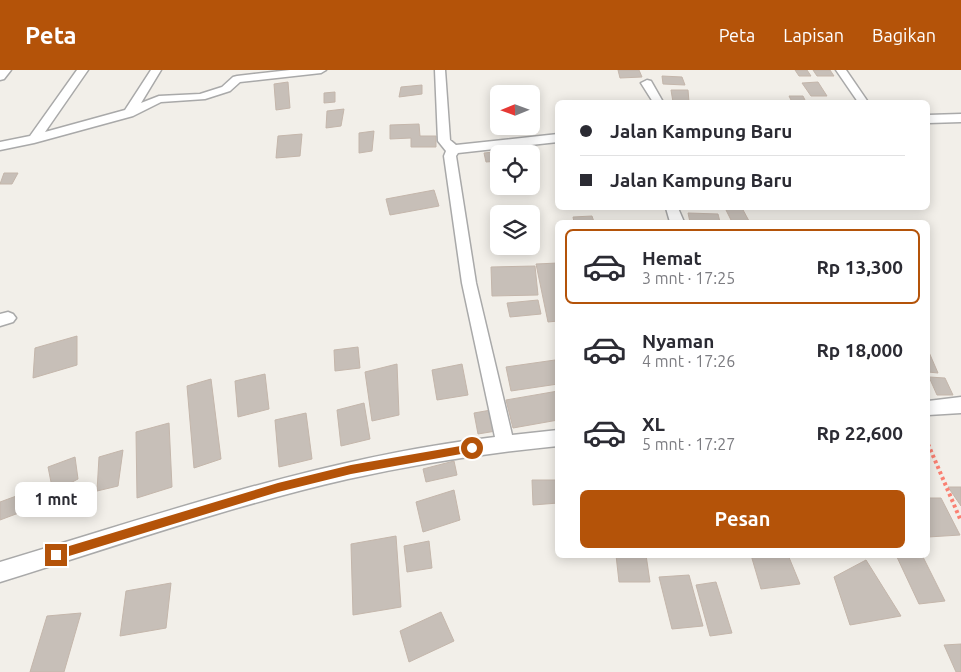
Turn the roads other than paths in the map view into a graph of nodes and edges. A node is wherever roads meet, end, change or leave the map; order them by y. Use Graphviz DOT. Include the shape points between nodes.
graph roads {
  1 [pos="6,70"];
  2 [pos="83,70"];
  3 [pos="156,70"];
  4 [pos="320,70"];
  5 [pos="440,70"];
  6 [pos="841,70"];
  7 [pos="0,77"];
  8 [pos="647,83"];
  9 [pos="657,100"];
  10 [pos="862,100"];
  11 [pos="129,113"];
  12 [pos="961,118"];
  13 [pos="930,119"];
  14 [pos="555,138"];
  15 [pos="34,139"];
  16 [pos="0,146"];
  17 [pos="453,150"];
  18 [pos="961,405"];
  19 [pos="930,408"];
  20 [pos="555,438"];
  21 [pos="505,442"];
  22 [pos="0,572"];
  1 -- 7 [label="street"];
  2 -- 15 [label="street"];
  3 -- 11 [label="street"];
  4 -- 11 [label="street" via="237,79 226,89 201,97 159,99"];
  5 -- 17 [label="street" via="444,141"];
  6 -- 10 [label="street"];
  8 -- 9 [label="street"];
  11 -- 15 [label="street"];
  12 -- 13 [label="street"];
  14 -- 17 [label="street"];
  15 -- 16 [label="street"];
  17 -- 21 [label="street" via="450,160 469,283"];
  18 -- 19 [label="street"];
  20 -- 21 [label="street"];
  21 -- 22 [label="street" via="351,470 278,488"];
}
